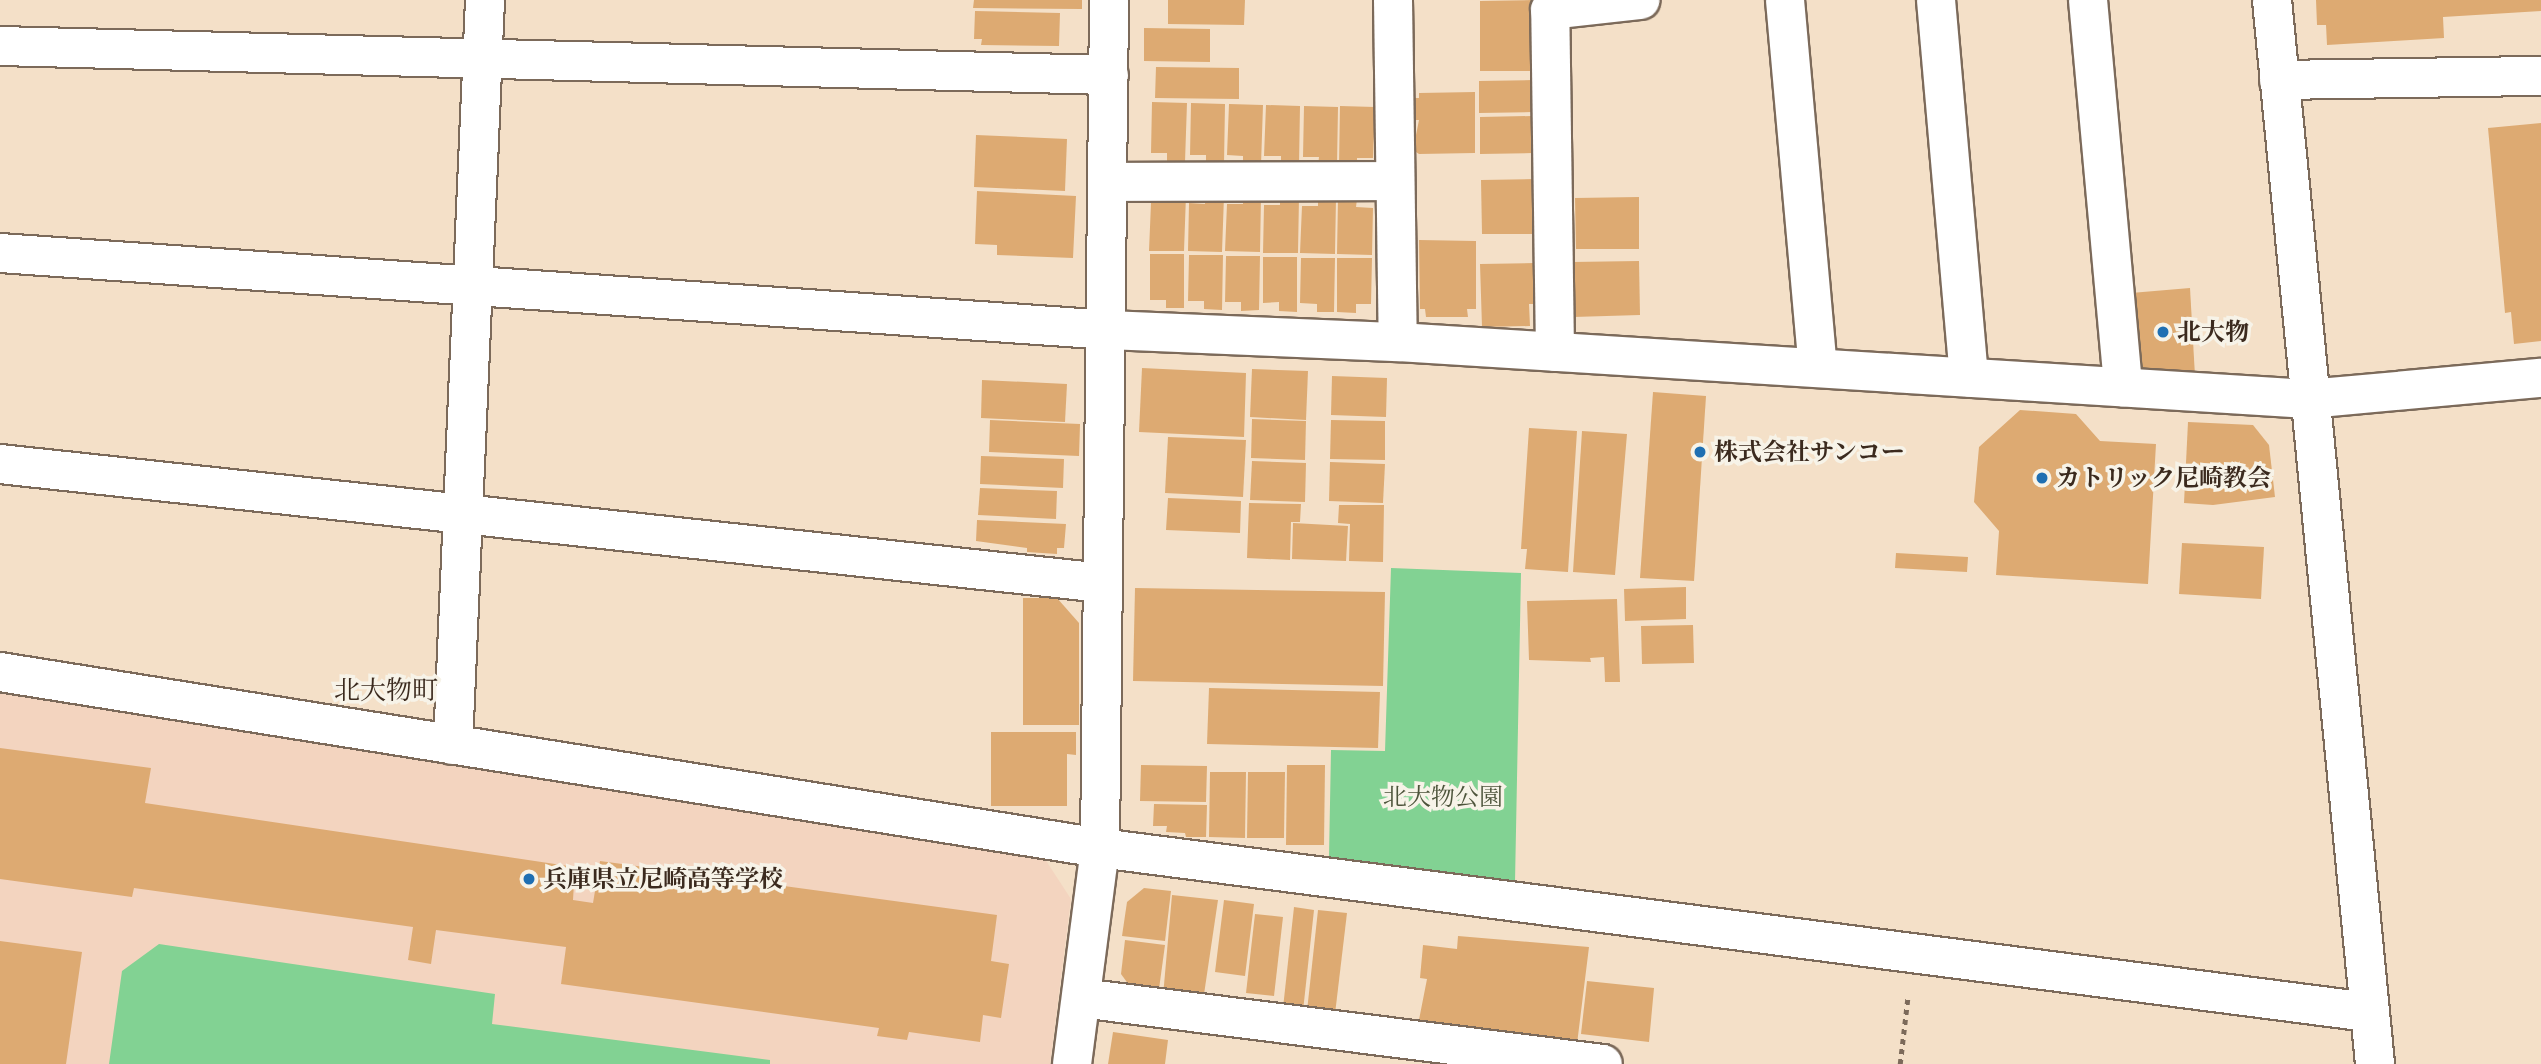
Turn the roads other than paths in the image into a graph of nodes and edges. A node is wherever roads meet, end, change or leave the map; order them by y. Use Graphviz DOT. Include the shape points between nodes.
graph roads {
  1 [pos="485,0"];
  2 [pos="1110,0"];
  3 [pos="1393,0"];
  4 [pos="1640,0"];
  5 [pos="1785,0"];
  6 [pos="1936,0"];
  7 [pos="2088,0"];
  8 [pos="2272,0"];
  9 [pos="0,46"];
  10 [pos="482,59"];
  11 [pos="1110,75"];
  12 [pos="2541,76"];
  13 [pos="2280,80"];
  14 [pos="1394,181"];
  15 [pos="1109,182"];
  16 [pos="0,253"];
  17 [pos="473,288"];
  18 [pos="1109,330"];
  19 [pos="1398,342"];
  20 [pos="1555,352"];
  21 [pos="1818,369"];
  22 [pos="1969,378"];
  23 [pos="2541,378"];
  24 [pos="2123,387"];
  25 [pos="2308,399"];
  26 [pos="0,464"];
  27 [pos="463,513"];
  28 [pos="1103,583"];
  29 [pos="0,672"];
  30 [pos="453,745"];
  31 [pos="1100,848"];
  32 [pos="1081,998"];
  33 [pos="2368,1012"];
  34 [pos="1072,1064"];
  35 [pos="1603,1064"];
  36 [pos="2375,1064"];
  1 -- 10 [label="street"];
  2 -- 11 [label="street"];
  3 -- 14 [label="street"];
  4 -- 20 [label="street" via="1550,10"];
  5 -- 21 [label="street"];
  6 -- 22 [label="street"];
  7 -- 24 [label="street"];
  8 -- 13 [label="street"];
  9 -- 10 [label="street"];
  10 -- 11 [label="street"];
  10 -- 17 [label="street"];
  11 -- 15 [label="street"];
  12 -- 13 [label="street"];
  13 -- 25 [label="street"];
  14 -- 15 [label="street"];
  14 -- 19 [label="street"];
  15 -- 18 [label="street"];
  16 -- 17 [label="street"];
  17 -- 18 [label="street"];
  17 -- 27 [label="street"];
  18 -- 19 [label="street"];
  18 -- 28 [label="street"];
  19 -- 20 [label="street"];
  20 -- 21 [label="street"];
  21 -- 22 [label="street"];
  22 -- 24 [label="street"];
  23 -- 25 [label="street"];
  24 -- 25 [label="street"];
  25 -- 33 [label="street"];
  26 -- 27 [label="street"];
  27 -- 28 [label="street"];
  27 -- 30 [label="street"];
  28 -- 31 [label="street"];
  29 -- 30 [label="street"];
  30 -- 31 [label="street"];
  31 -- 32 [label="street"];
  31 -- 33 [label="street"];
  32 -- 34 [label="street"];
  32 -- 35 [label="street"];
  33 -- 36 [label="street"];
}
